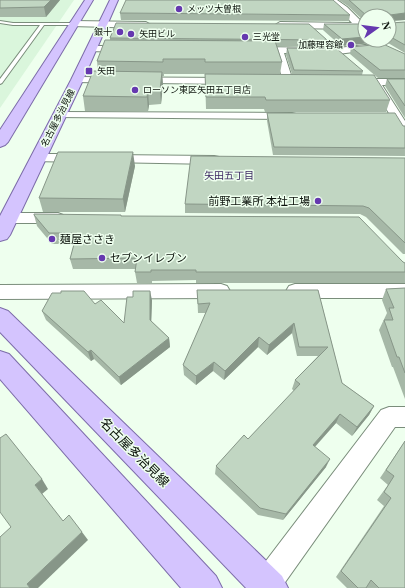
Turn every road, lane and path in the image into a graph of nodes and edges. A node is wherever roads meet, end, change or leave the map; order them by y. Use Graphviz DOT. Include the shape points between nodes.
graph roads {
  1 [pos="89,0"];
  2 [pos="114,0"];
  3 [pos="331,0"];
  4 [pos="357,21"];
  5 [pos="0,22"];
  6 [pos="43,24"];
  7 [pos="74,24"];
  8 [pos="102,24"];
  9 [pos="156,25"];
  10 [pos="272,25"];
  11 [pos="311,26"];
  12 [pos="357,27"];
  13 [pos="364,48"];
  14 [pos="91,49"];
  15 [pos="140,49"];
  16 [pos="248,50"];
  17 [pos="279,50"];
  18 [pos="338,51"];
  19 [pos="348,60"];
  20 [pos="364,73"];
  21 [pos="77,80"];
  22 [pos="240,81"];
  23 [pos="288,81"];
  24 [pos="0,82"];
  25 [pos="343,82"];
  26 [pos="375,82"];
  27 [pos="405,82"];
  28 [pos="60,115"];
  29 [pos="302,116"];
  30 [pos="381,117"];
  31 [pos="397,117"];
  32 [pos="405,130"];
  33 [pos="0,142"];
  34 [pos="38,158"];
  35 [pos="230,160"];
  36 [pos="8,218"];
  37 [pos="69,218"];
  38 [pos="0,235"];
  39 [pos="240,291"];
  40 [pos="279,291"];
  41 [pos="405,291"];
  42 [pos="0,292"];
  43 [pos="0,317"];
  44 [pos="0,361"];
  45 [pos="405,417"];
  46 [pos="268,586"];
  47 [pos="204,588"];
  1 -- 7 [label="main road"];
  2 -- 8 [label="main road, 名古屋多治見線"];
  3 -- 4 [label="street"];
  5 -- 6 [label="lane"];
  6 -- 7 [label="lane"];
  6 -- 24 [label="lane"];
  7 -- 8 [label="street"];
  7 -- 33 [label="main road"];
  8 -- 9 [label="street"];
  8 -- 14 [label="main road, 名古屋多治見線"];
  10 -- 11 [label="street"];
  11 -- 12 [label="street"];
  11 -- 18 [label="street"];
  13 -- 18 [label="street"];
  14 -- 15 [label="street"];
  14 -- 21 [label="main road, 名古屋多治見線"];
  16 -- 17 [label="street"];
  17 -- 18 [label="street"];
  17 -- 23 [label="street"];
  18 -- 19 [label="street"];
  20 -- 26 [label="street"];
  21 -- 22 [label="street"];
  21 -- 28 [label="main road, 名古屋多治見線"];
  25 -- 26 [label="street"];
  26 -- 27 [label="street"];
  26 -- 31 [label="street"];
  28 -- 29 [label="street"];
  28 -- 34 [label="main road, 名古屋多治見線"];
  30 -- 31 [label="street"];
  31 -- 32 [label="street"];
  34 -- 35 [label="street"];
  34 -- 36 [label="main road, 名古屋多治見線"];
  36 -- 37 [label="street"];
  36 -- 38 [label="main road, 名古屋多治見線"];
  39 -- 42 [label="street"];
  40 -- 41 [label="street"];
  43 -- 46 [label="main road, 名古屋多治見線"];
  44 -- 47 [label="main road"];
  45 -- 46 [label="street" via="389,417"];
}
